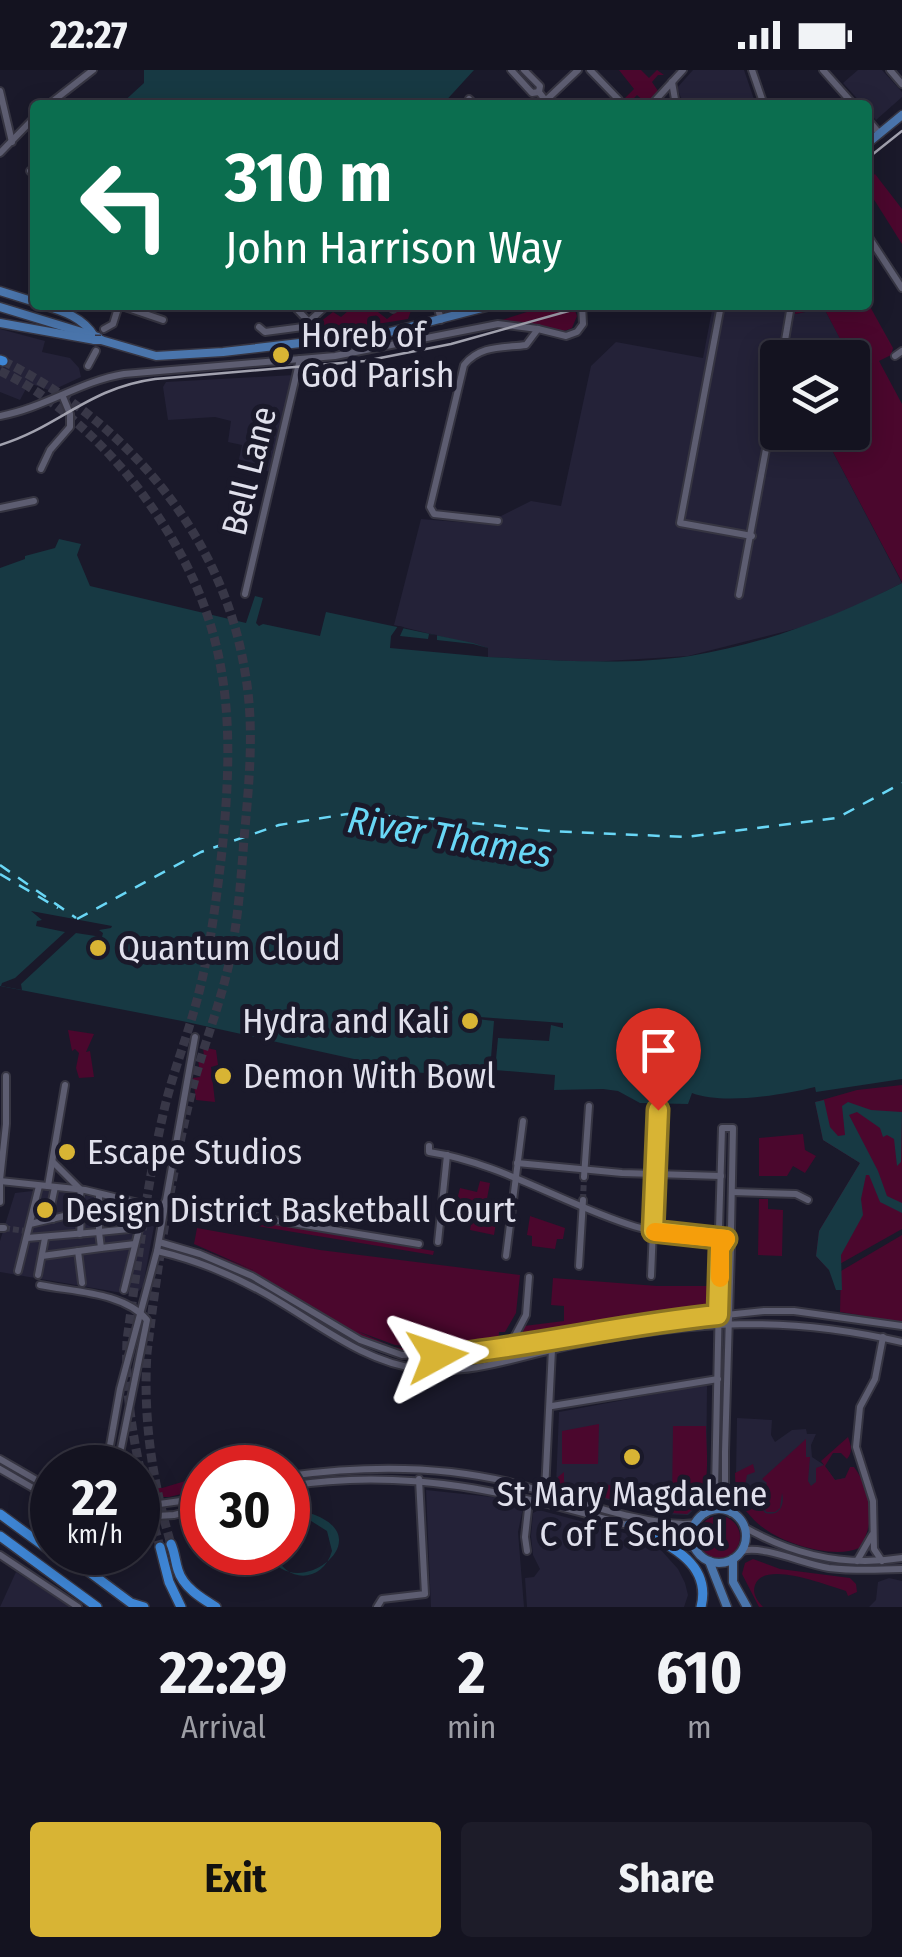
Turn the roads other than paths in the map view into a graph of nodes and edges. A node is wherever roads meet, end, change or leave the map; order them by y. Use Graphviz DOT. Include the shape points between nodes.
graph roads {
  1 [pos="94,70"];
  2 [pos="511,70"];
  3 [pos="524,70"];
  4 [pos="578,70"];
  5 [pos="590,70"];
  6 [pos="683,70"];
  7 [pos="752,70"];
  8 [pos="824,70"];
  9 [pos="890,70"];
  10 [pos="672,82"];
  11 [pos="902,84"];
  12 [pos="0,91"];
  13 [pos="539,92"];
  14 [pos="55,100"];
  15 [pos="543,100"];
  16 [pos="549,100"];
  17 [pos="619,100"];
  18 [pos="656,100"];
  19 [pos="675,100"];
  20 [pos="762,100"];
  21 [pos="850,100"];
  22 [pos="902,115"];
  23 [pos="30,123"];
  24 [pos="872,125"];
  25 [pos="880,134"];
  26 [pos="872,141"];
  27 [pos="12,142"];
  28 [pos="0,153"];
  29 [pos="872,242"];
  30 [pos="902,288"];
  31 [pos="0,292"];
  32 [pos="30,301"];
  33 [pos="0,306"];
  34 [pos="58,310"];
  35 [pos="117,310"];
  36 [pos="134,310"];
  37 [pos="297,310"];
  38 [pos="321,310"];
  39 [pos="436,310"];
  40 [pos="476,310"];
  41 [pos="583,310"];
  42 [pos="720,310"];
  43 [pos="790,310"];
  44 [pos="163,320"];
  45 [pos="440,320"];
  46 [pos="0,322"];
  47 [pos="308,322"];
  48 [pos="259,327"];
  49 [pos="538,328"];
  50 [pos="104,329"];
  51 [pos="94,337"];
  52 [pos="785,340"];
  53 [pos="96,351"];
  54 [pos="300,360"];
  55 [pos="88,366"];
  56 [pos="62,397"];
  57 [pos="0,416"];
  58 [pos="767,450"];
  59 [pos="41,469"];
  60 [pos="34,501"];
  61 [pos="0,508"];
  62 [pos="498,521"];
  63 [pos="752,536"];
  64 [pos="244,594"];
  65 [pos="739,595"];
  66 [pos="195,1037"];
  67 [pos="6,1076"];
  68 [pos="64,1085"];
  69 [pos="590,1106"];
  70 [pos="658,1110"];
  71 [pos="523,1122"];
  72 [pos="429,1149"];
  73 [pos="447,1155"];
  74 [pos="53,1162"];
  75 [pos="517,1162"];
  76 [pos="584,1173"];
  77 [pos="655,1174"];
  78 [pos="722,1176"];
  79 [pos="514,1179"];
  80 [pos="0,1180"];
  81 [pos="47,1186"];
  82 [pos="81,1190"];
  83 [pos="732,1192"];
  84 [pos="98,1194"];
  85 [pos="583,1200"];
  86 [pos="808,1200"];
  87 [pos="0,1202"];
  88 [pos="145,1205"];
  89 [pos="165,1205"];
  90 [pos="583,1210"];
  91 [pos="76,1213"];
  92 [pos="142,1217"];
  93 [pos="54,1218"];
  94 [pos="154,1218"];
  95 [pos="139,1228"];
  96 [pos="28,1231"];
  97 [pos="653,1231"];
  98 [pos="99,1232"];
  99 [pos="80,1234"];
  100 [pos="45,1238"];
  101 [pos="726,1239"];
  102 [pos="438,1242"];
  103 [pos="135,1244"];
  104 [pos="419,1244"];
  105 [pos="158,1246"];
  106 [pos="101,1248"];
  107 [pos="78,1251"];
  108 [pos="42,1256"];
  109 [pos="506,1256"];
  110 [pos="579,1266"];
  111 [pos="18,1271"];
  112 [pos="38,1274"];
  113 [pos="652,1276"];
  114 [pos="529,1277"];
  115 [pos="82,1282"];
  116 [pos="40,1285"];
  117 [pos="124,1290"];
  118 [pos="140,1312"];
  119 [pos="729,1319"];
  120 [pos="718,1320"];
  121 [pos="902,1326"];
  122 [pos="883,1337"];
  123 [pos="902,1342"];
  124 [pos="509,1345"];
  125 [pos="552,1349"];
  126 [pos="520,1356"];
  127 [pos="721,1373"];
  128 [pos="552,1406"];
  129 [pos="110,1445"];
  130 [pos="121,1445"];
  131 [pos="0,1459"];
  132 [pos="0,1469"];
  133 [pos="419,1470"];
  134 [pos="310,1474"];
  135 [pos="30,1476"];
  136 [pos="419,1480"];
  137 [pos="310,1484"];
  138 [pos="30,1486"];
  139 [pos="546,1492"];
  140 [pos="530,1500"];
  141 [pos="731,1512"];
  142 [pos="0,1514"];
  143 [pos="705,1514"];
  144 [pos="696,1524"];
  145 [pos="629,1526"];
  146 [pos="744,1527"];
  147 [pos="873,1534"];
  148 [pos="0,1536"];
  149 [pos="30,1536"];
  150 [pos="172,1544"];
  151 [pos="160,1547"];
  152 [pos="695,1548"];
  153 [pos="742,1550"];
  154 [pos="527,1552"];
  155 [pos="0,1555"];
  156 [pos="902,1558"];
  157 [pos="733,1559"];
  158 [pos="709,1561"];
  159 [pos="856,1561"];
  160 [pos="882,1561"];
  161 [pos="902,1569"];
  162 [pos="94,1575"];
  163 [pos="78,1607"];
  164 [pos="98,1607"];
  165 [pos="144,1607"];
  166 [pos="181,1607"];
  167 [pos="216,1607"];
  168 [pos="377,1607"];
  169 [pos="701,1607"];
  170 [pos="727,1607"];
  171 [pos="746,1607"];
  1 -- 14 [label="street"];
  2 -- 13 [label="street" via="532,93"];
  3 -- 13 [label="street"];
  4 -- 16 [label="street"];
  5 -- 17 [label="street"];
  6 -- 10 [label="street"];
  7 -- 20 [label="street"];
  8 -- 21 [label="street"];
  9 -- 11 [label="street"];
  10 -- 18 [label="street"];
  10 -- 19 [label="street"];
  12 -- 27 [label="street"];
  13 -- 15 [label="street"];
  22 -- 25 [label="main road"];
  23 -- 27 [label="street"];
  24 -- 25 [label="street"];
  25 -- 26 [label="main road"];
  27 -- 28 [label="street"];
  29 -- 30 [label="street"];
  31 -- 32 [label="main road"];
  33 -- 51 [label="main road"];
  34 -- 51 [label="main road"];
  35 -- 50 [label="street"];
  36 -- 44 [label="street"];
  37 -- 47 [label="street"];
  38 -- 47 [label="street"];
  39 -- 45 [label="street"];
  40 -- 45 [label="main road"];
  41 -- 49 [label="street" via="577,332 558,336"];
  42 -- 63 [label="street" via="680,523"];
  43 -- 52 [label="street"];
  45 -- 51 [label="main road" via="311,344 162,357"];
  46 -- 51 [label="main road"];
  47 -- 48 [label="street" via="296,330"];
  49 -- 54 [label="street" via="489,325"];
  49 -- 62 [label="street" via="526,345 473,354 464,366 430,507 434,514"];
  53 -- 55 [label="street"];
  54 -- 56 [label="street" via="108,377"];
  54 -- 64 [label="street, Bell Lane"];
  56 -- 57 [label="street"];
  56 -- 59 [label="street" via="70,428"];
  58 -- 63 [label="street"];
  60 -- 61 [label="street"];
  63 -- 65 [label="street"];
  66 -- 89 [label="street"];
  67 -- 80 [label="street"];
  68 -- 74 [label="street"];
  69 -- 76 [label="street"];
  70 -- 77 [label="street"];
  71 -- 75 [label="street"];
  72 -- 73 [label="street"];
  73 -- 79 [label="street"];
  73 -- 102 [label="street"];
  74 -- 81 [label="street"];
  74 -- 82 [label="street"];
  75 -- 76 [label="street"];
  75 -- 79 [label="street"];
  76 -- 77 [label="street"];
  77 -- 78 [label="street"];
  77 -- 97 [label="street"];
  78 -- 83 [label="street" via="722,1128 728,1126"];
  78 -- 101 [label="street" via="720,1229"];
  79 -- 90 [label="street"];
  79 -- 109 [label="street"];
  80 -- 81 [label="street"];
  80 -- 87 [label="street"];
  81 -- 82 [label="street"];
  81 -- 93 [label="street"];
  81 -- 96 [label="street"];
  82 -- 84 [label="street"];
  82 -- 91 [label="street"];
  83 -- 86 [label="street"];
  83 -- 101 [label="street"];
  84 -- 88 [label="street"];
  84 -- 98 [label="street"];
  85 -- 90 [label="street"];
  88 -- 89 [label="street"];
  88 -- 92 [label="street"];
  89 -- 104 [label="street"];
  89 -- 105 [label="street"];
  90 -- 97 [label="street"];
  90 -- 110 [label="street"];
  91 -- 93 [label="street"];
  91 -- 99 [label="street"];
  92 -- 94 [label="street"];
  92 -- 95 [label="street"];
  93 -- 96 [label="street"];
  95 -- 98 [label="street"];
  95 -- 103 [label="street"];
  96 -- 100 [label="street"];
  96 -- 111 [label="street"];
  97 -- 101 [label="street"];
  97 -- 113 [label="street"];
  98 -- 99 [label="street"];
  98 -- 106 [label="street"];
  99 -- 100 [label="street"];
  100 -- 108 [label="street"];
  101 -- 119 [label="street"];
  101 -- 120 [label="street" via="720,1248"];
  103 -- 106 [label="street"];
  103 -- 117 [label="street"];
  105 -- 118 [label="street"];
  105 -- 124 [label="street" via="200,1254 252,1276 384,1351 422,1356"];
  105 -- 126 [label="street" via="238,1279 385,1361 444,1370"];
  106 -- 107 [label="street"];
  107 -- 108 [label="street"];
  107 -- 115 [label="street"];
  108 -- 112 [label="street"];
  114 -- 124 [label="street" via="526,1315"];
  116 -- 118 [label="street" via="116,1300"];
  118 -- 129 [label="street"];
  118 -- 130 [label="street" via="147,1326"];
  119 -- 120 [label="street"];
  119 -- 121 [label="street" via="777,1310"];
  119 -- 122 [label="street"];
  119 -- 127 [label="street"];
  120 -- 124 [label="street"];
  120 -- 125 [label="street"];
  120 -- 127 [label="street"];
  122 -- 123 [label="street"];
  122 -- 147 [label="street" via="876,1374 862,1400 856,1448 873,1501"];
  124 -- 126 [label="street"];
  125 -- 126 [label="street"];
  125 -- 128 [label="street"];
  127 -- 128 [label="street"];
  127 -- 141 [label="street"];
  127 -- 143 [label="street" via="715,1490"];
  128 -- 139 [label="street"];
  131 -- 135 [label="street"];
  132 -- 138 [label="street"];
  133 -- 134 [label="street"];
  133 -- 136 [label="street"];
  133 -- 139 [label="street"];
  136 -- 137 [label="street"];
  136 -- 140 [label="street"];
  136 -- 168 [label="street" via="421,1594 382,1599"];
  139 -- 144 [label="street" via="669,1525"];
  140 -- 145 [label="street"];
  140 -- 154 [label="street"];
  141 -- 143 [label="main road"];
  141 -- 146 [label="main road"];
  142 -- 149 [label="highway"];
  143 -- 144 [label="main road"];
  144 -- 152 [label="main road"];
  145 -- 152 [label="street"];
  145 -- 169 [label="highway" via="692,1563 702,1582"];
  146 -- 153 [label="main road"];
  146 -- 159 [label="street" via="796,1551"];
  147 -- 159 [label="street"];
  147 -- 160 [label="street"];
  148 -- 164 [label="highway"];
  150 -- 167 [label="highway" via="184,1582"];
  151 -- 166 [label="highway"];
  152 -- 158 [label="main road"];
  153 -- 157 [label="main road"];
  153 -- 161 [label="street" via="831,1568"];
  155 -- 163 [label="street"];
  156 -- 160 [label="street"];
  157 -- 158 [label="main road"];
  157 -- 171 [label="main road" via="734,1582"];
  158 -- 170 [label="main road"];
  159 -- 160 [label="street"];
  162 -- 165 [label="highway"];
}
